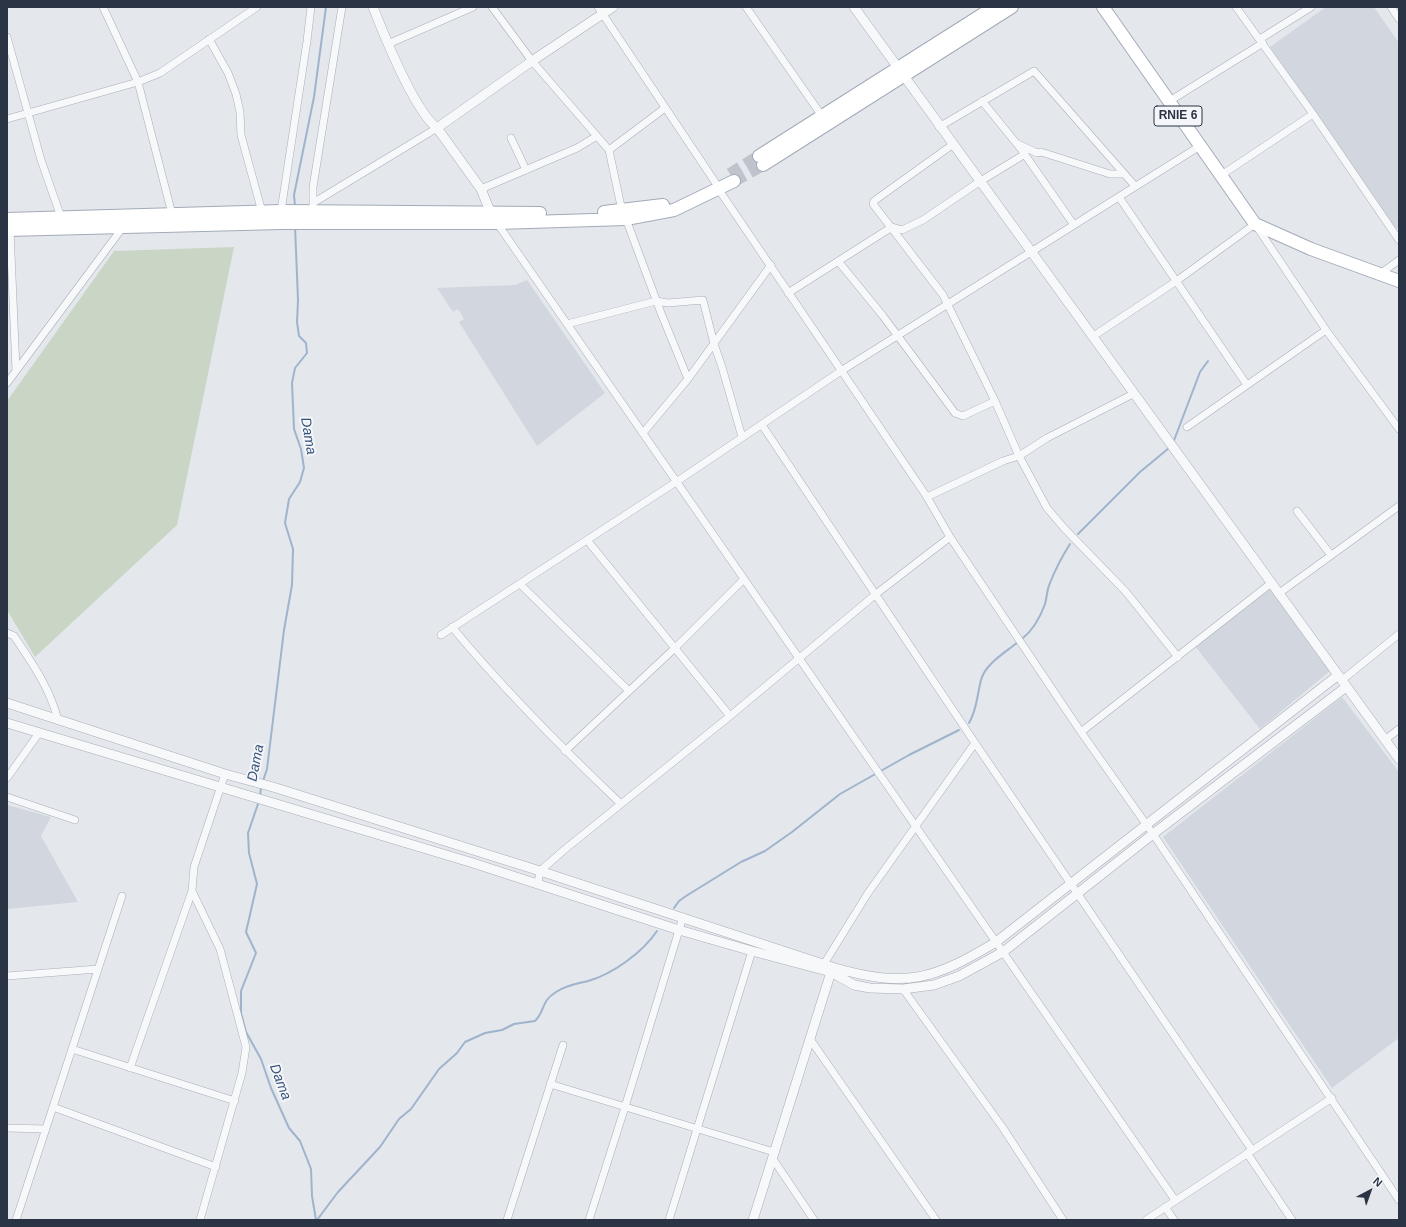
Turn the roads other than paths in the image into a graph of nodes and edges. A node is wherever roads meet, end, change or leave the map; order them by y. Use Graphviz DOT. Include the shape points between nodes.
graph roads {
  1 [pos="103,7"];
  2 [pos="257,7"];
  3 [pos="311,7"];
  4 [pos="342,7"];
  5 [pos="373,7"];
  6 [pos="473,7"];
  7 [pos="492,7"];
  8 [pos="613,7"];
  9 [pos="746,7"];
  10 [pos="854,7"];
  11 [pos="994,7"];
  12 [pos="1012,7"];
  13 [pos="1103,7"];
  14 [pos="1236,7"];
  15 [pos="1311,7"];
  16 [pos="1391,7"];
  17 [pos="600,10"];
  18 [pos="1399,19"];
  19 [pos="7,37"];
  20 [pos="209,39"];
  21 [pos="1261,41"];
  22 [pos="388,44"];
  23 [pos="532,61"];
  24 [pos="900,73"];
  25 [pos="138,82"];
  26 [pos="982,101"];
  27 [pos="1168,102"];
  28 [pos="665,108"];
  29 [pos="27,112"];
  30 [pos="1313,114"];
  31 [pos="822,116"];
  32 [pos="7,119"];
  33 [pos="939,127"];
  34 [pos="437,128"];
  35 [pos="596,136"];
  36 [pos="511,138"];
  37 [pos="1016,143"];
  38 [pos="952,145"];
  39 [pos="1200,146"];
  40 [pos="609,150"];
  41 [pos="1024,154"];
  42 [pos="526,170"];
  43 [pos="1124,174"];
  44 [pos="1220,176"];
  45 [pos="732,178"];
  46 [pos="979,182"];
  47 [pos="717,186"];
  48 [pos="1135,186"];
  49 [pos="481,189"];
  50 [pos="1119,197"];
  51 [pos="262,212"];
  52 [pos="311,212"];
  53 [pos="172,214"];
  54 [pos="287,215"];
  55 [pos="624,215"];
  56 [pos="61,217"];
  57 [pos="493,218"];
  58 [pos="1255,224"];
  59 [pos="1074,225"];
  60 [pos="8,227"];
  61 [pos="123,227"];
  62 [pos="892,227"];
  63 [pos="1399,240"];
  64 [pos="1030,252"];
  65 [pos="1399,260"];
  66 [pos="838,261"];
  67 [pos="771,265"];
  68 [pos="1380,274"];
  69 [pos="1399,281"];
  70 [pos="1175,282"];
  71 [pos="788,293"];
  72 [pos="656,301"];
  73 [pos="947,306"];
  74 [pos="567,324"];
  75 [pos="1326,330"];
  76 [pos="898,336"];
  77 [pos="1092,338"];
  78 [pos="714,344"];
  79 [pos="16,370"];
  80 [pos="842,371"];
  81 [pos="688,378"];
  82 [pos="7,383"];
  83 [pos="1247,385"];
  84 [pos="1133,394"];
  85 [pos="995,401"];
  86 [pos="762,425"];
  87 [pos="1187,427"];
  88 [pos="1399,430"];
  89 [pos="643,433"];
  90 [pos="742,437"];
  91 [pos="1019,456"];
  92 [pos="676,482"];
  93 [pos="927,497"];
  94 [pos="1399,506"];
  95 [pos="1297,511"];
  96 [pos="950,537"];
  97 [pos="587,540"];
  98 [pos="1331,555"];
  99 [pos="744,579"];
  100 [pos="520,584"];
  101 [pos="1270,584"];
  102 [pos="876,594"];
  103 [pos="1278,594"];
  104 [pos="452,627"];
  105 [pos="7,634"];
  106 [pos="1399,634"];
  107 [pos="441,635"];
  108 [pos="676,647"];
  109 [pos="1178,657"];
  110 [pos="799,659"];
  111 [pos="1341,682"];
  112 [pos="628,690"];
  113 [pos="7,703"];
  114 [pos="730,716"];
  115 [pos="58,720"];
  116 [pos="7,723"];
  117 [pos="1399,729"];
  118 [pos="1081,732"];
  119 [pos="39,733"];
  120 [pos="1385,740"];
  121 [pos="975,743"];
  122 [pos="565,751"];
  123 [pos="1399,759"];
  124 [pos="225,774"];
  125 [pos="7,778"];
  126 [pos="221,787"];
  127 [pos="7,797"];
  128 [pos="620,803"];
  129 [pos="75,820"];
  130 [pos="1146,824"];
  131 [pos="915,825"];
  132 [pos="1153,834"];
  133 [pos="540,872"];
  134 [pos="538,883"];
  135 [pos="1070,883"];
  136 [pos="192,890"];
  137 [pos="1077,893"];
  138 [pos="122,896"];
  139 [pos="683,917"];
  140 [pos="679,930"];
  141 [pos="996,942"];
  142 [pos="752,952"];
  143 [pos="1003,952"];
  144 [pos="824,964"];
  145 [pos="98,969"];
  146 [pos="833,970"];
  147 [pos="7,976"];
  148 [pos="904,989"];
  149 [pos="810,1039"];
  150 [pos="562,1045"];
  151 [pos="72,1050"];
  152 [pos="130,1068"];
  153 [pos="550,1084"];
  154 [pos="1332,1098"];
  155 [pos="235,1101"];
  156 [pos="53,1107"];
  157 [pos="625,1107"];
  158 [pos="7,1128"];
  159 [pos="46,1129"];
  160 [pos="698,1129"];
  161 [pos="1250,1152"];
  162 [pos="774,1155"];
  163 [pos="216,1167"];
  164 [pos="1175,1200"];
  165 [pos="1399,1200"];
  166 [pos="1165,1207"];
  167 [pos="16,1220"];
  168 [pos="200,1220"];
  169 [pos="507,1220"];
  170 [pos="589,1220"];
  171 [pos="669,1220"];
  172 [pos="753,1220"];
  173 [pos="814,1220"];
  174 [pos="936,1220"];
  175 [pos="1063,1220"];
  176 [pos="1146,1220"];
  177 [pos="1174,1220"];
  178 [pos="1292,1220"];
  1 -- 25 [label="street"];
  2 -- 20 [label="street"];
  3 -- 54 [label="street"];
  4 -- 52 [label="street"];
  5 -- 22 [label="street"];
  6 -- 22 [label="street"];
  7 -- 23 [label="street"];
  8 -- 17 [label="street"];
  9 -- 31 [label="street"];
  10 -- 24 [label="street"];
  11 -- 24 [label="main road"];
  12 -- 24 [label="main road"];
  13 -- 27 [label="main road, RNIE 6"];
  14 -- 21 [label="street"];
  15 -- 21 [label="street"];
  16 -- 18 [label="street"];
  17 -- 23 [label="street"];
  17 -- 28 [label="street"];
  19 -- 29 [label="street"];
  20 -- 25 [label="street" via="160,73"];
  20 -- 51 [label="street" via="228,73 236,94 241,135"];
  21 -- 27 [label="street"];
  21 -- 30 [label="street"];
  22 -- 34 [label="street" via="423,112"];
  23 -- 34 [label="street"];
  23 -- 35 [label="street"];
  24 -- 31 [label="main road"];
  24 -- 31 [label="main road" via="761,161"];
  24 -- 33 [label="street"];
  25 -- 29 [label="street"];
  25 -- 53 [label="street"];
  26 -- 33 [label="street"];
  26 -- 37 [label="street"];
  26 -- 43 [label="street" via="1034,71"];
  27 -- 39 [label="main road, RNIE 6"];
  28 -- 40 [label="street"];
  28 -- 47 [label="street"];
  29 -- 32 [label="street"];
  29 -- 56 [label="street"];
  30 -- 44 [label="street"];
  30 -- 63 [label="street"];
  33 -- 38 [label="street"];
  34 -- 49 [label="street"];
  34 -- 52 [label="street"];
  35 -- 40 [label="street"];
  35 -- 42 [label="street" via="577,148"];
  36 -- 42 [label="street"];
  37 -- 41 [label="street"];
  37 -- 43 [label="street" via="1037,153 1042,152 1110,174"];
  38 -- 46 [label="street"];
  38 -- 62 [label="street" via="874,201 873,204"];
  39 -- 44 [label="main road, RNIE 6"];
  39 -- 48 [label="street"];
  40 -- 55 [label="street"];
  41 -- 46 [label="street"];
  41 -- 59 [label="street"];
  42 -- 49 [label="street"];
  43 -- 48 [label="street"];
  44 -- 58 [label="main road, RNIE 6"];
  45 -- 47 [label="main road"];
  46 -- 62 [label="street" via="923,220 902,230"];
  46 -- 64 [label="street"];
  47 -- 55 [label="main road" via="673,202"];
  47 -- 67 [label="street"];
  48 -- 50 [label="street"];
  49 -- 57 [label="street"];
  50 -- 59 [label="street"];
  50 -- 70 [label="street"];
  51 -- 53 [label="main road"];
  51 -- 54 [label="main road"];
  52 -- 54 [label="main road"];
  52 -- 57 [label="main road"];
  53 -- 56 [label="main road"];
  54 -- 61 [label="main road"];
  55 -- 57 [label="main road"];
  55 -- 72 [label="street"];
  56 -- 60 [label="main road"];
  57 -- 74 [label="street"];
  58 -- 68 [label="main road, RNIE 6" via="1311,249"];
  58 -- 70 [label="street"];
  58 -- 75 [label="street"];
  59 -- 64 [label="street"];
  60 -- 61 [label="main road"];
  60 -- 79 [label="street"];
  61 -- 79 [label="street"];
  62 -- 66 [label="street"];
  62 -- 73 [label="street" via="938,286"];
  64 -- 73 [label="street"];
  64 -- 77 [label="street"];
  65 -- 68 [label="street"];
  66 -- 71 [label="street"];
  66 -- 76 [label="street"];
  67 -- 71 [label="street"];
  67 -- 78 [label="street"];
  68 -- 69 [label="main road, RNIE 6"];
  70 -- 77 [label="street"];
  70 -- 83 [label="street"];
  71 -- 80 [label="street"];
  72 -- 74 [label="street"];
  72 -- 78 [label="street" via="668,303 703,300"];
  72 -- 81 [label="street"];
  73 -- 76 [label="street"];
  73 -- 85 [label="street"];
  74 -- 89 [label="street"];
  75 -- 83 [label="street"];
  75 -- 88 [label="street"];
  76 -- 80 [label="street"];
  76 -- 85 [label="street" via="954,413 963,416"];
  77 -- 84 [label="street"];
  78 -- 81 [label="street"];
  78 -- 90 [label="street"];
  79 -- 82 [label="street"];
  80 -- 86 [label="street"];
  80 -- 93 [label="street"];
  81 -- 89 [label="street"];
  83 -- 87 [label="street"];
  84 -- 91 [label="street" via="1047,438"];
  84 -- 101 [label="street"];
  85 -- 91 [label="street"];
  86 -- 90 [label="street"];
  86 -- 102 [label="street"];
  89 -- 92 [label="street"];
  90 -- 92 [label="street"];
  91 -- 93 [label="street"];
  91 -- 109 [label="street" via="1047,508 1126,592"];
  92 -- 97 [label="street"];
  92 -- 99 [label="street"];
  93 -- 96 [label="street"];
  94 -- 98 [label="street"];
  95 -- 98 [label="street"];
  96 -- 102 [label="street"];
  96 -- 118 [label="street"];
  97 -- 100 [label="street"];
  97 -- 108 [label="street"];
  98 -- 103 [label="street"];
  99 -- 108 [label="street"];
  99 -- 110 [label="street"];
  100 -- 104 [label="street"];
  100 -- 112 [label="street"];
  101 -- 103 [label="street"];
  101 -- 109 [label="street"];
  102 -- 110 [label="street"];
  102 -- 121 [label="street"];
  103 -- 111 [label="street"];
  104 -- 107 [label="street"];
  104 -- 122 [label="street" via="492,676"];
  105 -- 115 [label="street" via="14,636 47,688"];
  106 -- 111 [label="street"];
  108 -- 112 [label="street"];
  108 -- 114 [label="street"];
  109 -- 118 [label="street"];
  110 -- 114 [label="street"];
  110 -- 131 [label="street"];
  111 -- 120 [label="street"];
  111 -- 130 [label="street"];
  111 -- 132 [label="street"];
  112 -- 122 [label="street"];
  113 -- 115 [label="street"];
  114 -- 128 [label="street"];
  115 -- 124 [label="street"];
  116 -- 119 [label="street"];
  117 -- 120 [label="street"];
  118 -- 130 [label="street"];
  119 -- 125 [label="street"];
  119 -- 126 [label="street"];
  120 -- 123 [label="street"];
  121 -- 131 [label="street"];
  121 -- 135 [label="street"];
  122 -- 128 [label="street"];
  124 -- 126 [label="street"];
  124 -- 133 [label="street"];
  126 -- 134 [label="street"];
  126 -- 136 [label="street" via="194,867"];
  127 -- 129 [label="street"];
  128 -- 133 [label="street"];
  130 -- 132 [label="street"];
  130 -- 135 [label="street"];
  131 -- 141 [label="street"];
  131 -- 144 [label="street" via="868,893"];
  132 -- 137 [label="street"];
  132 -- 154 [label="street"];
  133 -- 134 [label="street"];
  133 -- 139 [label="street"];
  134 -- 140 [label="street"];
  135 -- 137 [label="street"];
  135 -- 141 [label="street"];
  136 -- 152 [label="street"];
  136 -- 155 [label="street" via="220,949 246,1047"];
  137 -- 143 [label="street"];
  137 -- 161 [label="street"];
  138 -- 145 [label="street"];
  139 -- 140 [label="street"];
  139 -- 144 [label="street"];
  140 -- 142 [label="street"];
  140 -- 157 [label="street"];
  141 -- 143 [label="street"];
  141 -- 146 [label="street" via="960,963 919,977 873,977"];
  142 -- 146 [label="street"];
  142 -- 160 [label="street"];
  143 -- 148 [label="street" via="959,976 934,984"];
  143 -- 164 [label="street"];
  144 -- 146 [label="street"];
  145 -- 147 [label="street"];
  145 -- 151 [label="street"];
  146 -- 148 [label="street" via="854,985"];
  146 -- 149 [label="street"];
  148 -- 175 [label="street" via="1003,1128"];
  149 -- 162 [label="street"];
  149 -- 174 [label="street"];
  150 -- 153 [label="street"];
  151 -- 152 [label="street"];
  151 -- 156 [label="street"];
  152 -- 155 [label="street"];
  153 -- 157 [label="street"];
  153 -- 169 [label="street"];
  154 -- 161 [label="street"];
  154 -- 165 [label="street"];
  155 -- 163 [label="street"];
  156 -- 159 [label="street"];
  156 -- 163 [label="street"];
  157 -- 160 [label="street"];
  157 -- 170 [label="street"];
  158 -- 159 [label="street"];
  159 -- 167 [label="street"];
  160 -- 162 [label="street"];
  160 -- 171 [label="street"];
  161 -- 164 [label="street"];
  161 -- 178 [label="street"];
  162 -- 172 [label="street"];
  162 -- 173 [label="street"];
  163 -- 168 [label="street"];
  164 -- 166 [label="street"];
  166 -- 176 [label="street"];
  166 -- 177 [label="street"];
}
